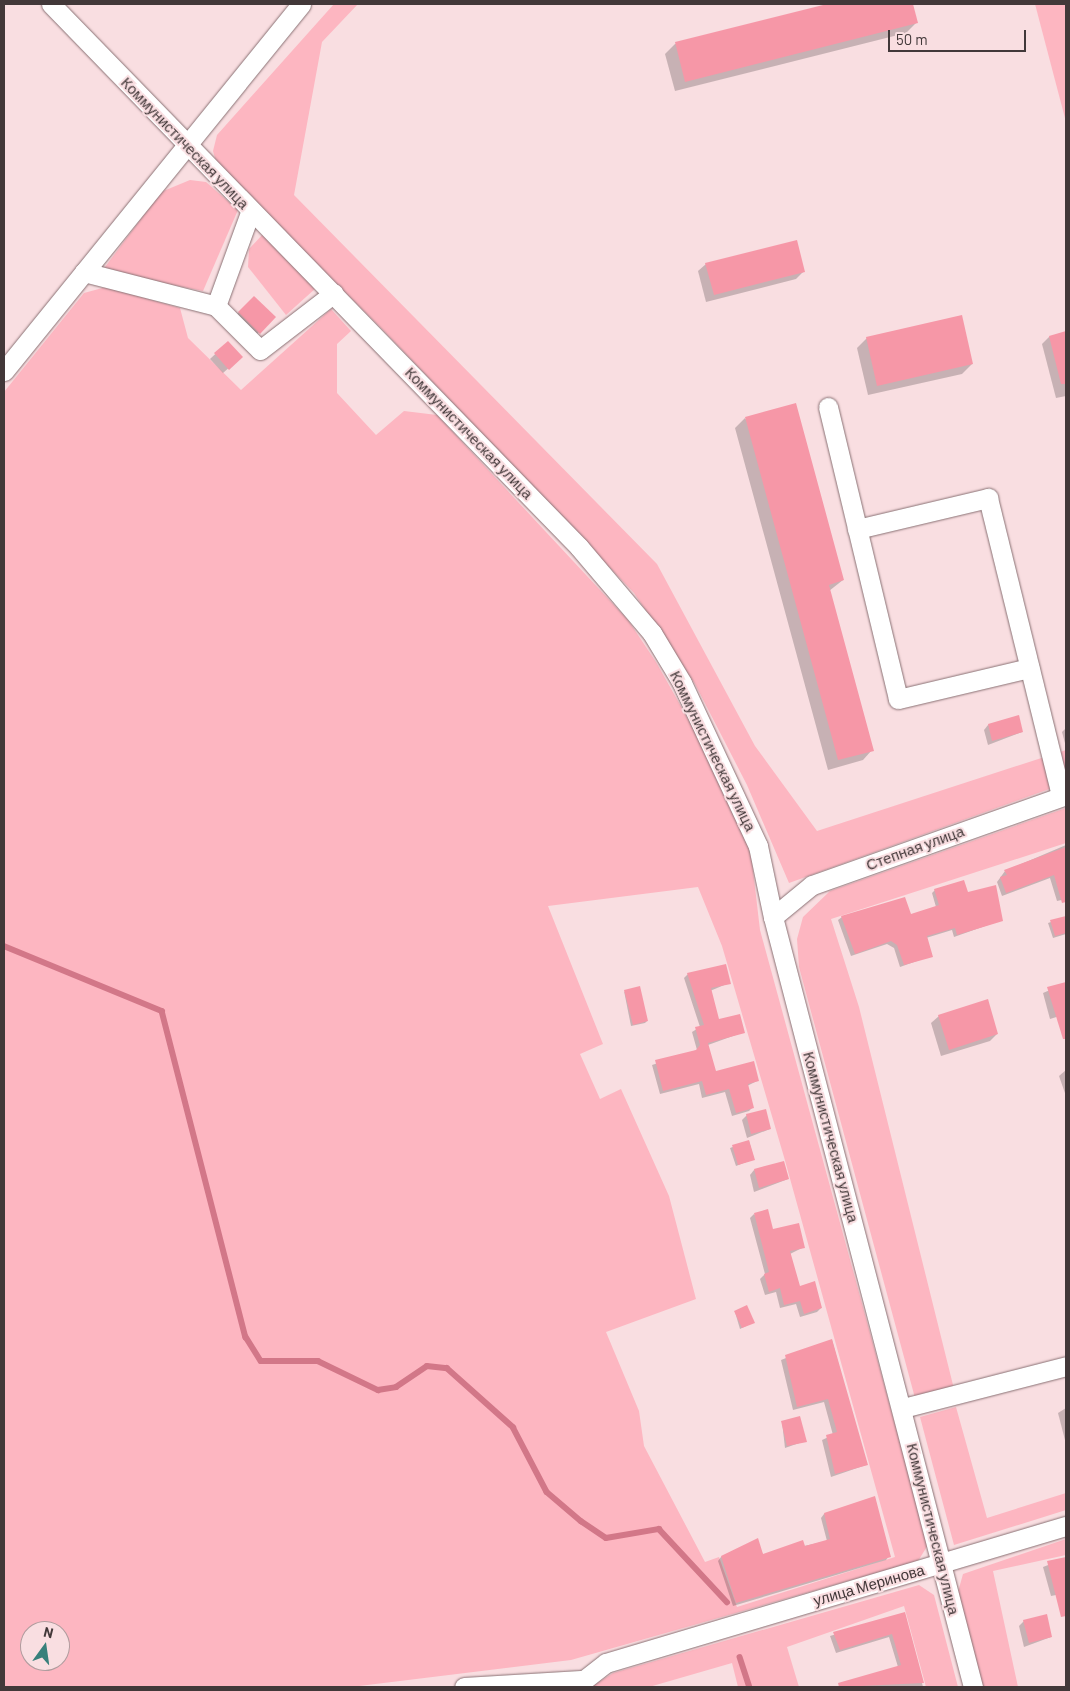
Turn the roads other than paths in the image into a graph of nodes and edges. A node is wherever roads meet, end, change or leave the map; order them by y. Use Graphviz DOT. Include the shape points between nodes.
graph roads {
  1 [pos="51,4"];
  2 [pos="301,4"];
  3 [pos="186,146"];
  4 [pos="251,210"];
  5 [pos="84,272"];
  6 [pos="334,292"];
  7 [pos="216,306"];
  8 [pos="4,371"];
  9 [pos="828,407"];
  10 [pos="857,529"];
  11 [pos="1029,668"];
  12 [pos="1064,795"];
  13 [pos="773,917"];
  14 [pos="1066,1366"];
  15 [pos="903,1408"];
  16 [pos="1066,1526"];
  17 [pos="941,1564"];
  18 [pos="578,1683"];
  19 [pos="464,1687"];
  20 [pos="974,1687"];
  1 -- 3 [label="street, Коммунистическая улица"];
  2 -- 3 [label="street"];
  3 -- 4 [label="street, Коммунистическая улица"];
  3 -- 5 [label="street"];
  4 -- 6 [label="street, Коммунистическая улица"];
  4 -- 7 [label="street"];
  5 -- 7 [label="street"];
  5 -- 8 [label="street"];
  6 -- 7 [label="street" via="260,350"];
  6 -- 13 [label="street, Коммунистическая улица" via="579,547 652,633 682,682 758,846"];
  9 -- 10 [label="street"];
  10 -- 11 [label="street" via="898,699"];
  10 -- 11 [label="street" via="988,498"];
  11 -- 12 [label="street"];
  12 -- 13 [label="street, Степная улица" via="812,885"];
  13 -- 15 [label="street, Коммунистическая улица"];
  14 -- 15 [label="street"];
  15 -- 17 [label="street, Коммунистическая улица"];
  16 -- 17 [label="street, улица Меринова"];
  17 -- 18 [label="street, улица Меринова" via="606,1663"];
  17 -- 20 [label="street, Коммунистическая улица"];
  18 -- 19 [label="street"];
}
